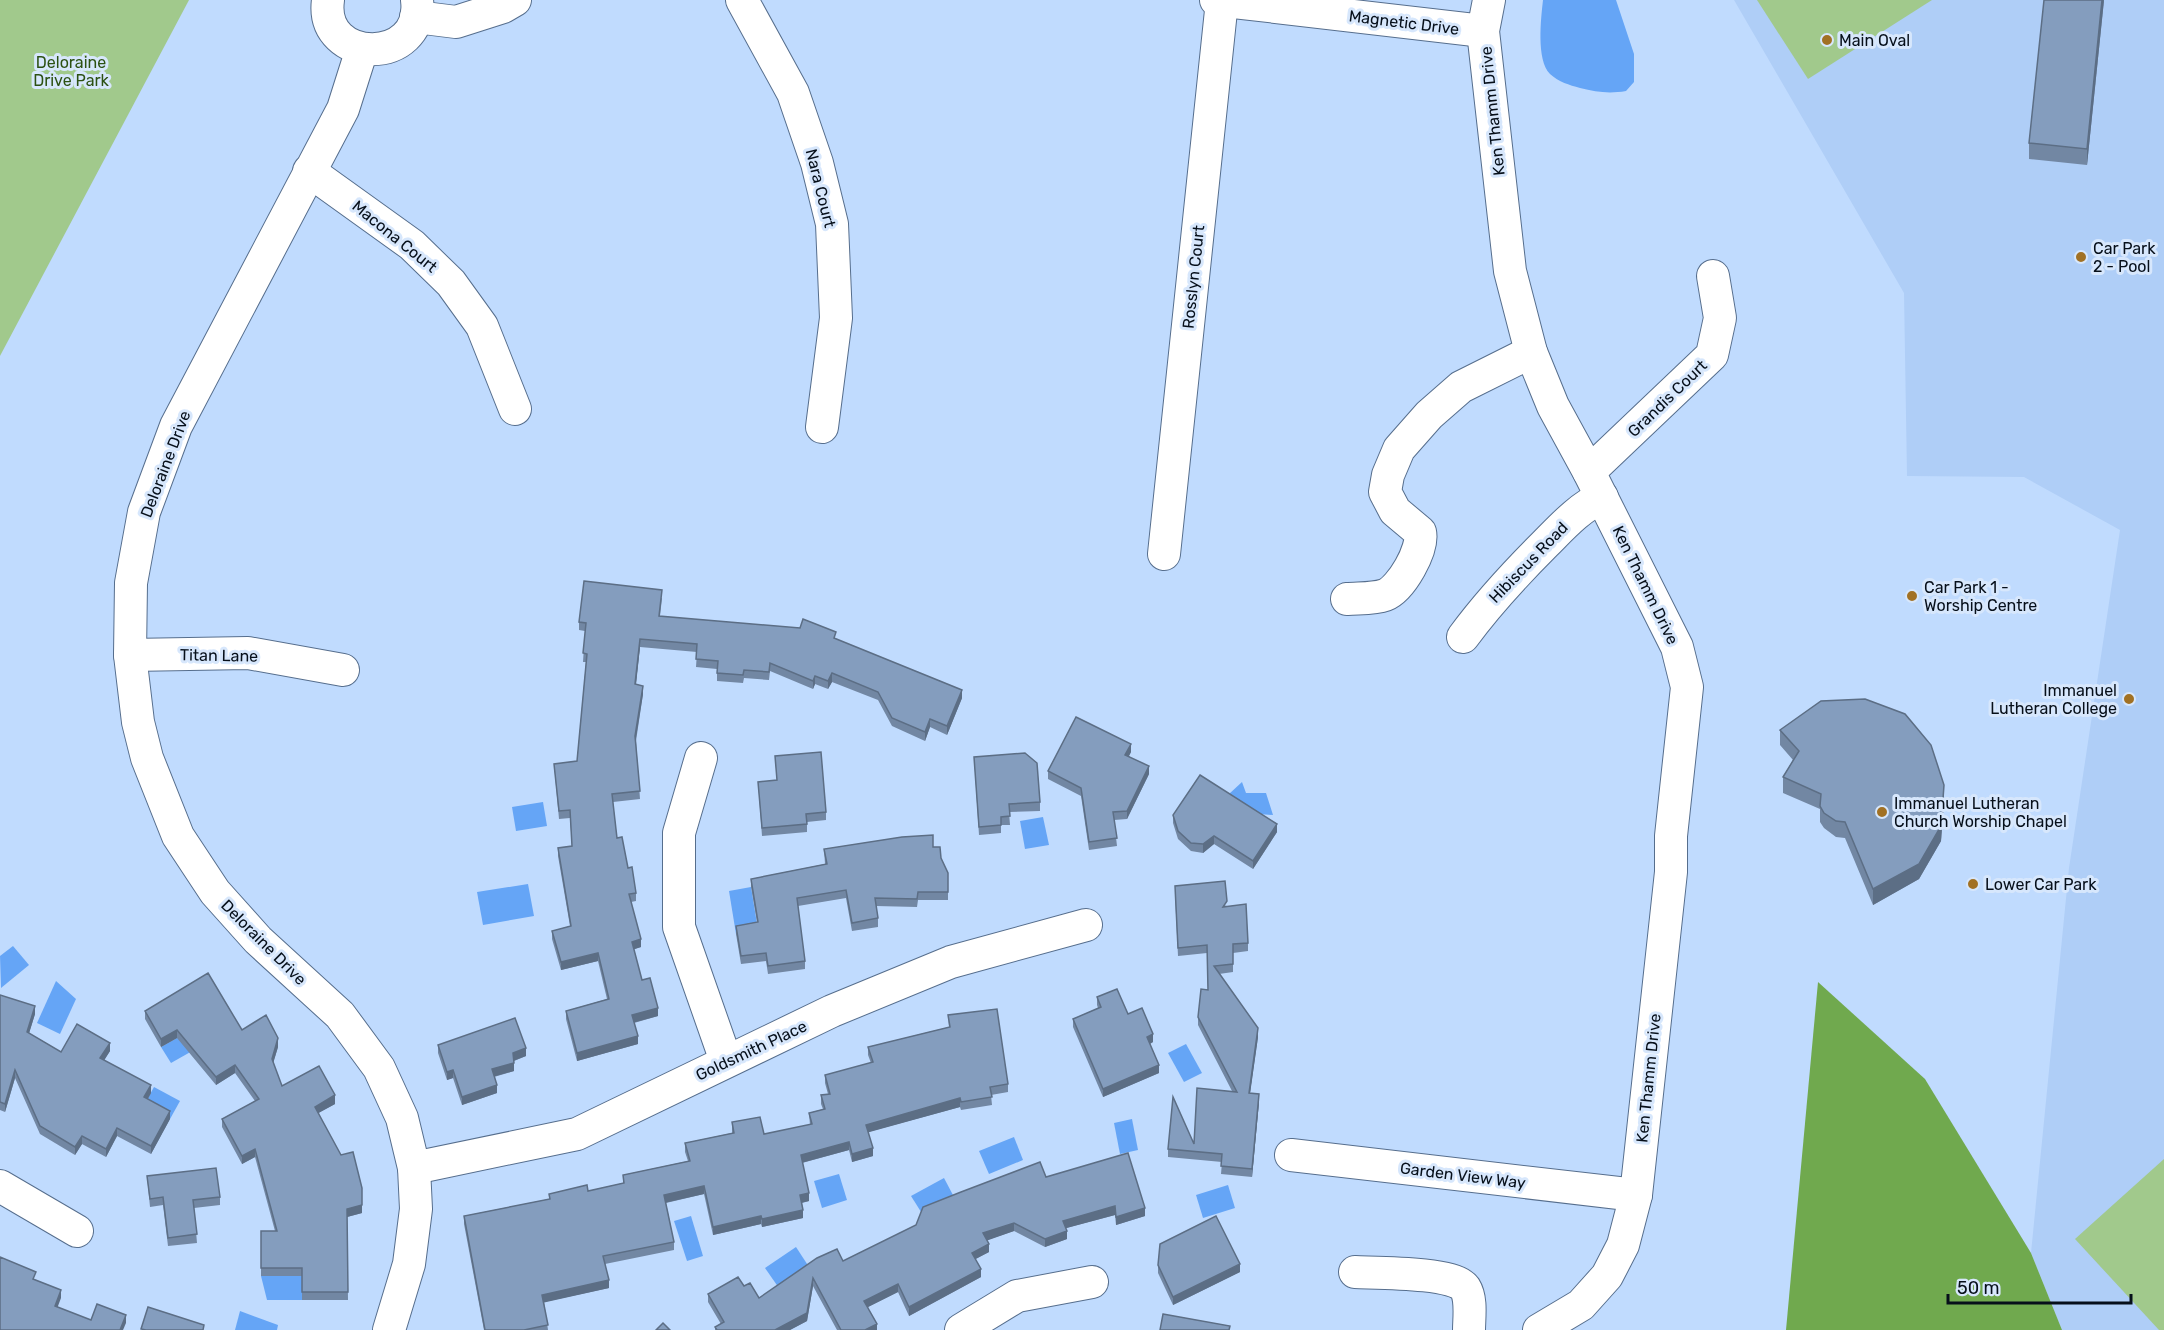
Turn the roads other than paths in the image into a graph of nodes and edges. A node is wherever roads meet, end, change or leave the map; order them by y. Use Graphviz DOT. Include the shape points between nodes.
graph roads {
  1 [pos="328,0"];
  2 [pos="515,0"];
  3 [pos="742,0"];
  4 [pos="1219,0"];
  5 [pos="1489,0"];
  6 [pos="416,9"];
  7 [pos="1484,31"];
  8 [pos="362,49"];
  9 [pos="309,171"];
  10 [pos="1713,276"];
  11 [pos="1531,352"];
  12 [pos="515,409"];
  13 [pos="822,427"];
  14 [pos="1595,484"];
  15 [pos="1164,554"];
  16 [pos="1347,599"];
  17 [pos="1463,637"];
  18 [pos="130,655"];
  19 [pos="343,670"];
  20 [pos="701,759"];
  21 [pos="1086,924"];
  22 [pos="726,1061"];
  23 [pos="1291,1155"];
  24 [pos="414,1168"];
  25 [pos="0,1186"];
  26 [pos="1636,1195"];
  27 [pos="77,1231"];
  28 [pos="1355,1272"];
  29 [pos="1092,1282"];
  30 [pos="389,1330"];
  31 [pos="961,1330"];
  32 [pos="1469,1330"];
  33 [pos="1539,1330"];
  1 -- 8 [label="street" via="330,21 337,34"];
  2 -- 6 [label="street" via="456,22"];
  3 -- 13 [label="street, Nara Court" via="793,93 817,163 832,224 836,318"];
  4 -- 7 [label="street, Magnetic Drive"];
  4 -- 15 [label="street, Rosslyn Court"];
  5 -- 7 [label="street, Ken Thamm Drive"];
  6 -- 8 [label="street" via="406,35 389,47"];
  7 -- 11 [label="street, Ken Thamm Drive" via="1510,271"];
  8 -- 9 [label="street, Deloraine Drive" via="343,109"];
  9 -- 12 [label="street, Macona Court" via="412,245 451,283 482,326"];
  9 -- 18 [label="street, Deloraine Drive" via="176,426 144,512 131,583"];
  10 -- 14 [label="street, Grandis Court" via="1720,318 1712,355"];
  11 -- 14 [label="street, Ken Thamm Drive" via="1553,406"];
  11 -- 16 [label="street" via="1461,387 1429,414 1399,449 1385,492 1395,511 1420,532 1420,547 1391,592"];
  14 -- 17 [label="street, Hibiscus Road" via="1588,503 1518,571"];
  14 -- 26 [label="street, Ken Thamm Drive" via="1677,647 1687,687"];
  18 -- 19 [label="street, Titan Lane" via="248,653"];
  18 -- 24 [label="street, Deloraine Drive" via="138,722 147,758 178,836 215,892 258,940 340,1015 379,1068 402,1118"];
  20 -- 22 [label="street" via="680,833 679,927"];
  21 -- 22 [label="street, Goldsmith Place" via="951,962 832,1011"];
  22 -- 24 [label="street, Goldsmith Place" via="577,1134"];
  23 -- 26 [label="street, Garden View Way"];
  24 -- 30 [label="street, Deloraine Drive" via="416,1209 409,1264"];
  25 -- 27 [label="street"];
  26 -- 33 [label="street, Ken Thamm Drive" via="1623,1245 1607,1276 1581,1305"];
  28 -- 32 [label="street" via="1433,1276 1462,1285 1467,1292"];
  29 -- 31 [label="street" via="1017,1296"];
}
